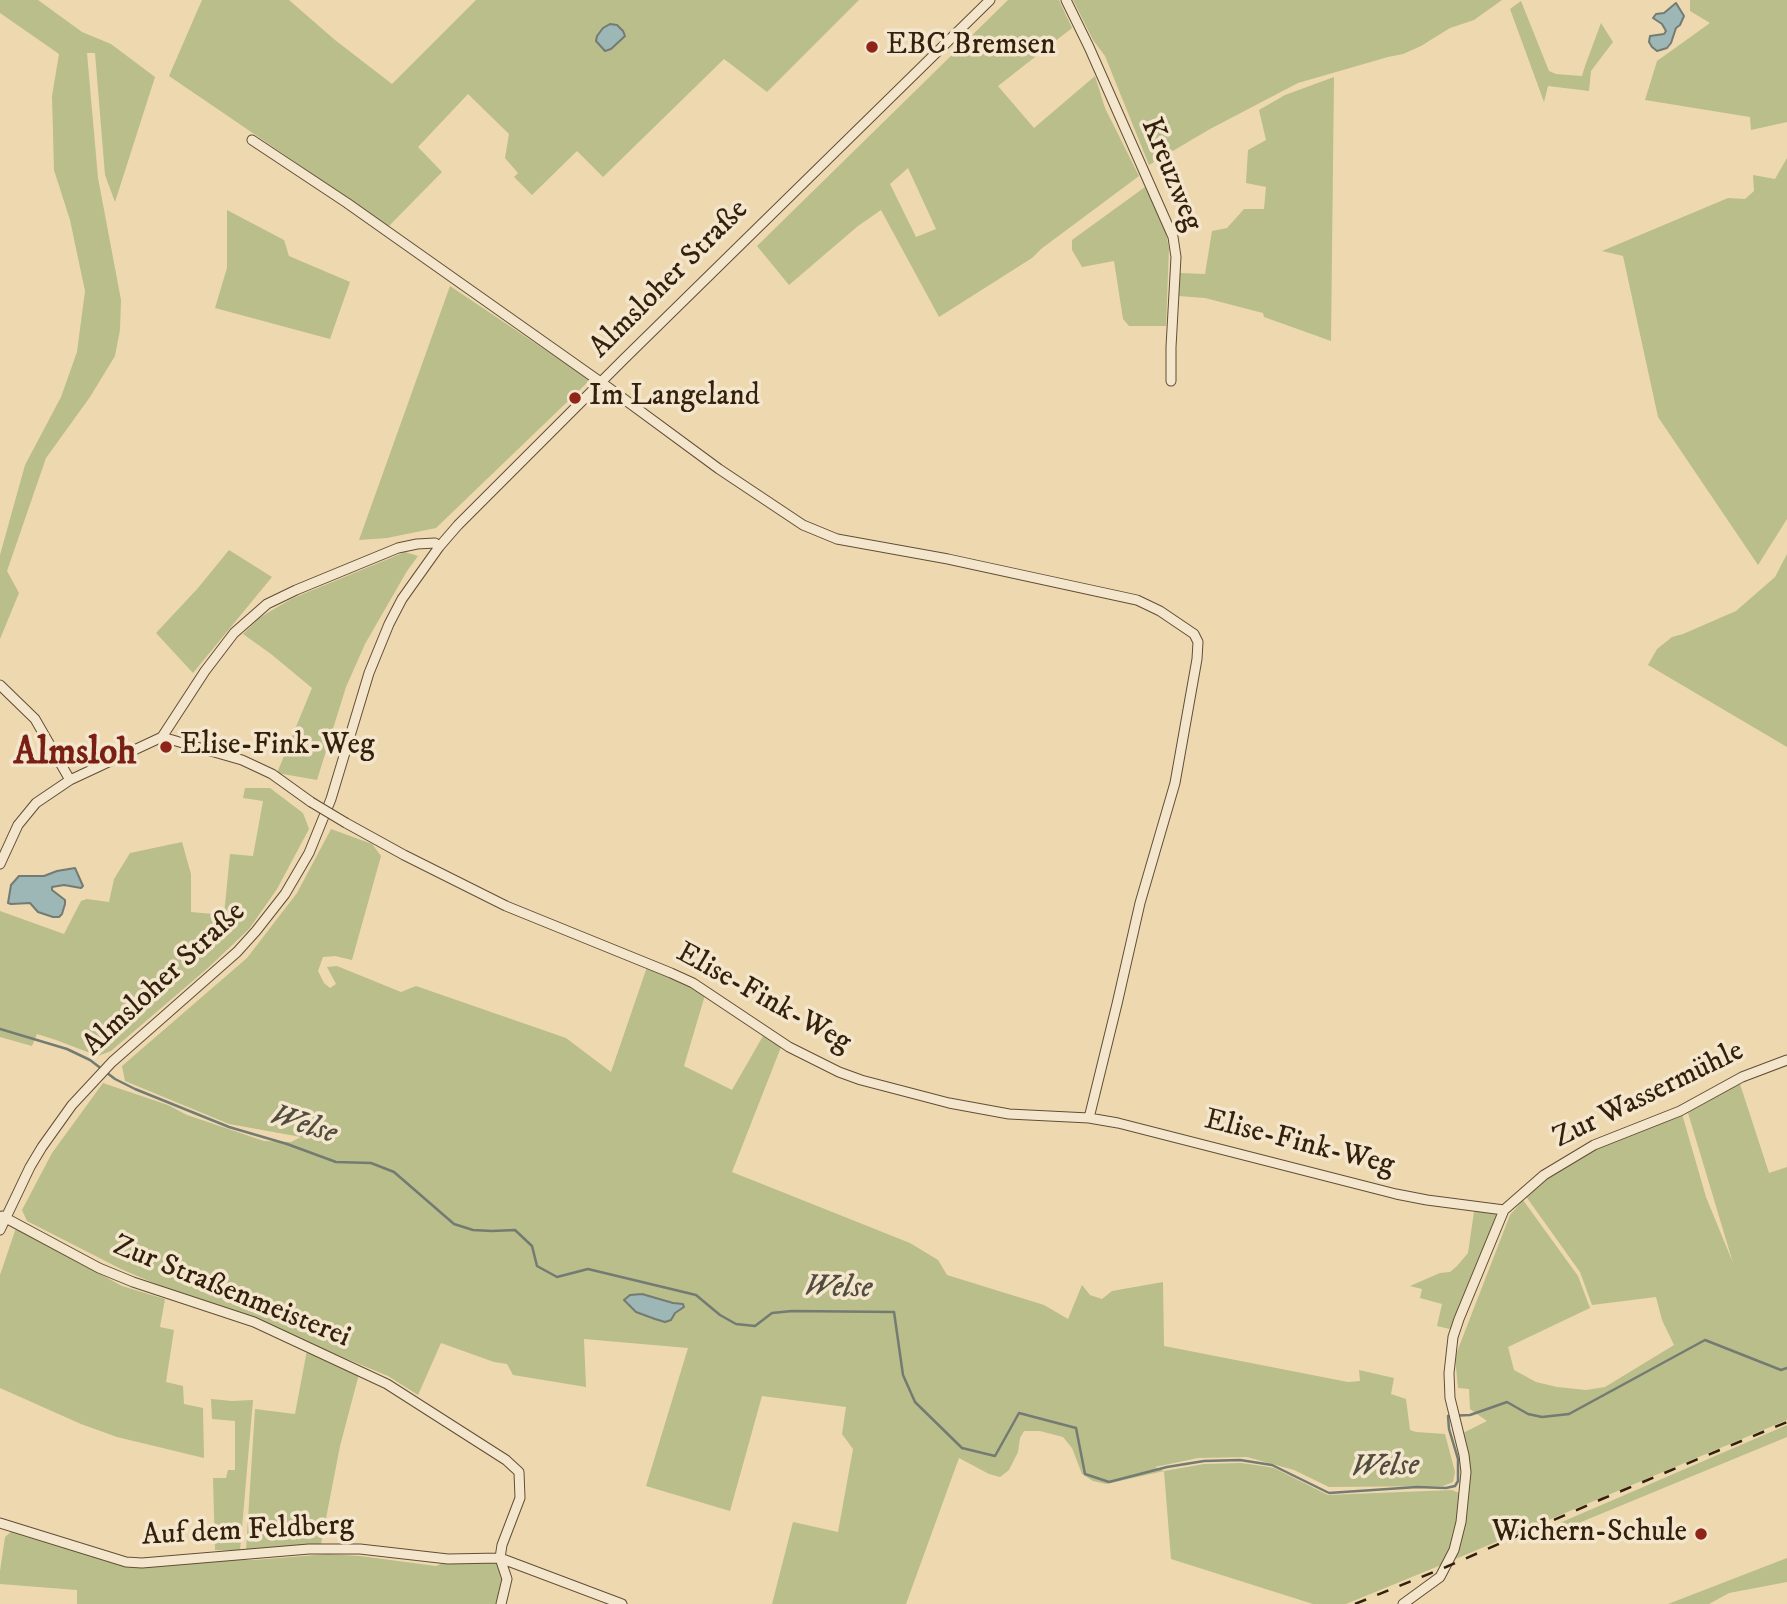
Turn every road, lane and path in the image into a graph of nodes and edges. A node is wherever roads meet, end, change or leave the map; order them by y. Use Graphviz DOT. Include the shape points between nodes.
graph roads {
  1 [pos="990,0"];
  2 [pos="1066,0"];
  3 [pos="253,140"];
  4 [pos="1171,381"];
  5 [pos="601,383"];
  6 [pos="439,547"];
  7 [pos="0,685"];
  8 [pos="162,737"];
  9 [pos="70,780"];
  10 [pos="0,864"];
  11 [pos="1787,1060"];
  12 [pos="1089,1118"];
  13 [pos="1504,1210"];
  14 [pos="2,1217"];
  15 [pos="0,1230"];
  16 [pos="0,1523"];
  17 [pos="500,1558"];
  18 [pos="521,1566"];
  19 [pos="507,1579"];
  20 [pos="501,1604"];
  21 [pos="622,1604"];
  22 [pos="1403,1604"];
  1 -- 5 [label="street, Almsloher Straße"];
  2 -- 4 [label="street, Kreuzweg" via="1173,237"];
  3 -- 5 [label="street"];
  5 -- 6 [label="street, Almsloher Straße"];
  5 -- 12 [label="street" via="803,525 837,539 1137,600 1194,634 1198,659 1175,783 1140,903"];
  6 -- 8 [label="street" via="417,544 398,548 267,604 234,633"];
  6 -- 14 [label="street, Almsloher Straße" via="389,624 369,673 331,799 289,888 237,952 112,1062 72,1105"];
  7 -- 9 [label="street" via="35,719"];
  8 -- 9 [label="street"];
  8 -- 12 [label="street, Elise-Fink-Weg, bridge" via="242,760 272,774 404,855 506,906 671,973 789,1047 839,1072 949,1103 1009,1114"];
  9 -- 10 [label="street" via="27,813"];
  11 -- 13 [label="street, Zur Wassermühle" via="1742,1077 1680,1111 1594,1145 1544,1175"];
  12 -- 13 [label="street, Elise-Fink-Weg" via="1396,1194"];
  13 -- 22 [label="street" via="1453,1337 1450,1398 1466,1472 1454,1550 1440,1577"];
  14 -- 15 [label="street, Almsloher Straße"];
  14 -- 17 [label="street, Zur Straßenmeisterei" via="99,1268 254,1322 375,1379 506,1460 519,1472 520,1498"];
  16 -- 17 [label="street, Auf dem Feldberg" via="126,1562 322,1549 448,1559"];
  17 -- 18 [label="street, Auf dem Feldberg"];
  17 -- 19 [label="street"];
  18 -- 19 [label="street"];
  18 -- 21 [label="street, Auf dem Feldberg"];
  19 -- 20 [label="street"];
}
